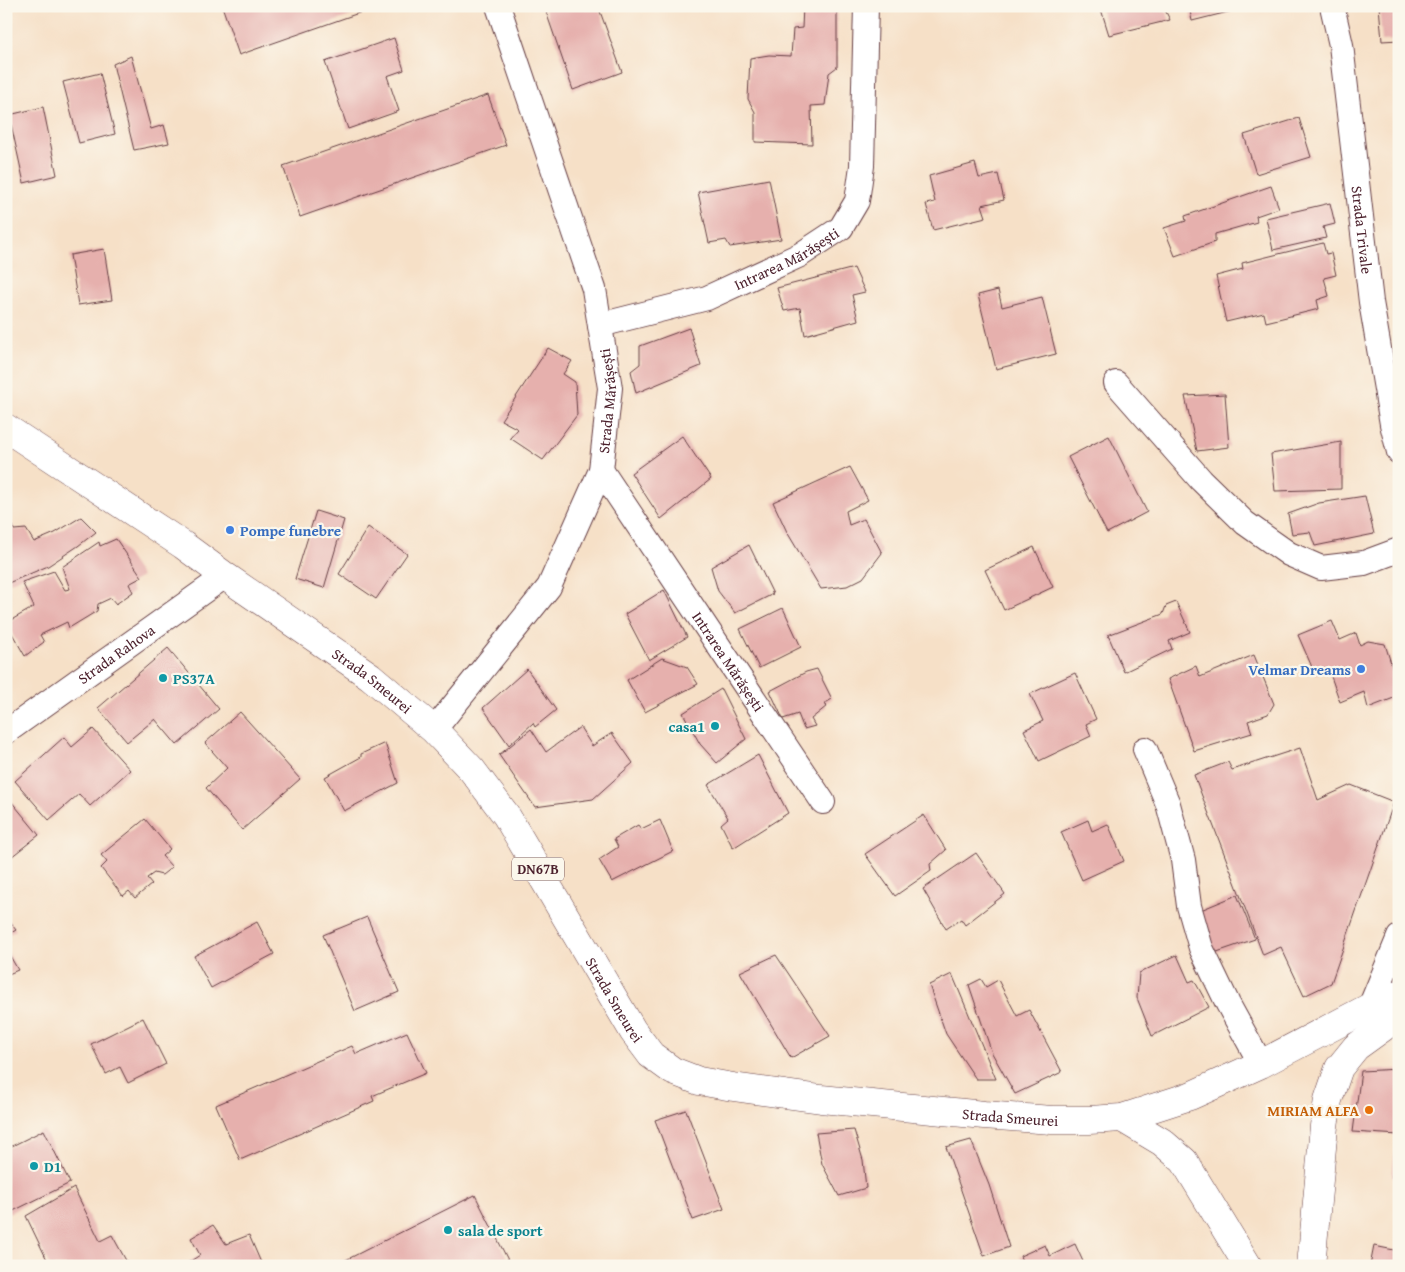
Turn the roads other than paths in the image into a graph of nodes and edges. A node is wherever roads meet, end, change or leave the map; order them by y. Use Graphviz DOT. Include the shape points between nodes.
graph roads {
  1 [pos="498,6"];
  2 [pos="866,6"];
  3 [pos="1332,6"];
  4 [pos="600,325"];
  5 [pos="1116,383"];
  6 [pos="6,428"];
  7 [pos="1399,452"];
  8 [pos="601,470"];
  9 [pos="1399,550"];
  10 [pos="225,576"];
  11 [pos="434,730"];
  12 [pos="6,732"];
  13 [pos="1145,749"];
  14 [pos="823,802"];
  15 [pos="1399,937"];
  16 [pos="1399,994"];
  17 [pos="1370,1007"];
  18 [pos="1399,1016"];
  19 [pos="1261,1064"];
  20 [pos="1122,1118"];
  21 [pos="1248,1266"];
  22 [pos="1311,1266"];
  1 -- 4 [label="street, Strada Mărășești" via="594,289"];
  2 -- 4 [label="street, Intrarea Mărășești" via="862,166 857,201 841,228 800,255 707,298"];
  3 -- 7 [label="street, Strada Trivale" via="1341,45 1371,302"];
  4 -- 8 [label="street, Strada Mărășești" via="610,388"];
  5 -- 9 [label="street" via="1201,480 1245,523 1289,554 1321,568 1364,563"];
  6 -- 10 [label="main road, Strada Smeurei / DN67B"];
  8 -- 11 [label="street, Strada Mărășești" via="549,587"];
  8 -- 14 [label="street, Intrarea Mărășești"];
  10 -- 11 [label="main road, Strada Smeurei / DN67B" via="370,676"];
  10 -- 12 [label="street, Strada Rahova"];
  11 -- 20 [label="main road, Strada Smeurei / DN67B" via="472,770 506,815 634,1031 651,1055 673,1070 700,1081 725,1086 821,1099 1052,1120"];
  13 -- 19 [label="street" via="1168,804 1201,948"];
  15 -- 17 [label="street"];
  16 -- 17 [label="main road, Strada Smeurei"];
  17 -- 19 [label="main road, Strada Smeurei"];
  18 -- 22 [label="main road" via="1356,1047 1339,1068 1328,1100 1324,1126"];
  19 -- 20 [label="main road, Strada Smeurei" via="1190,1096"];
  20 -- 21 [label="main road" via="1162,1142 1184,1161"];
}
